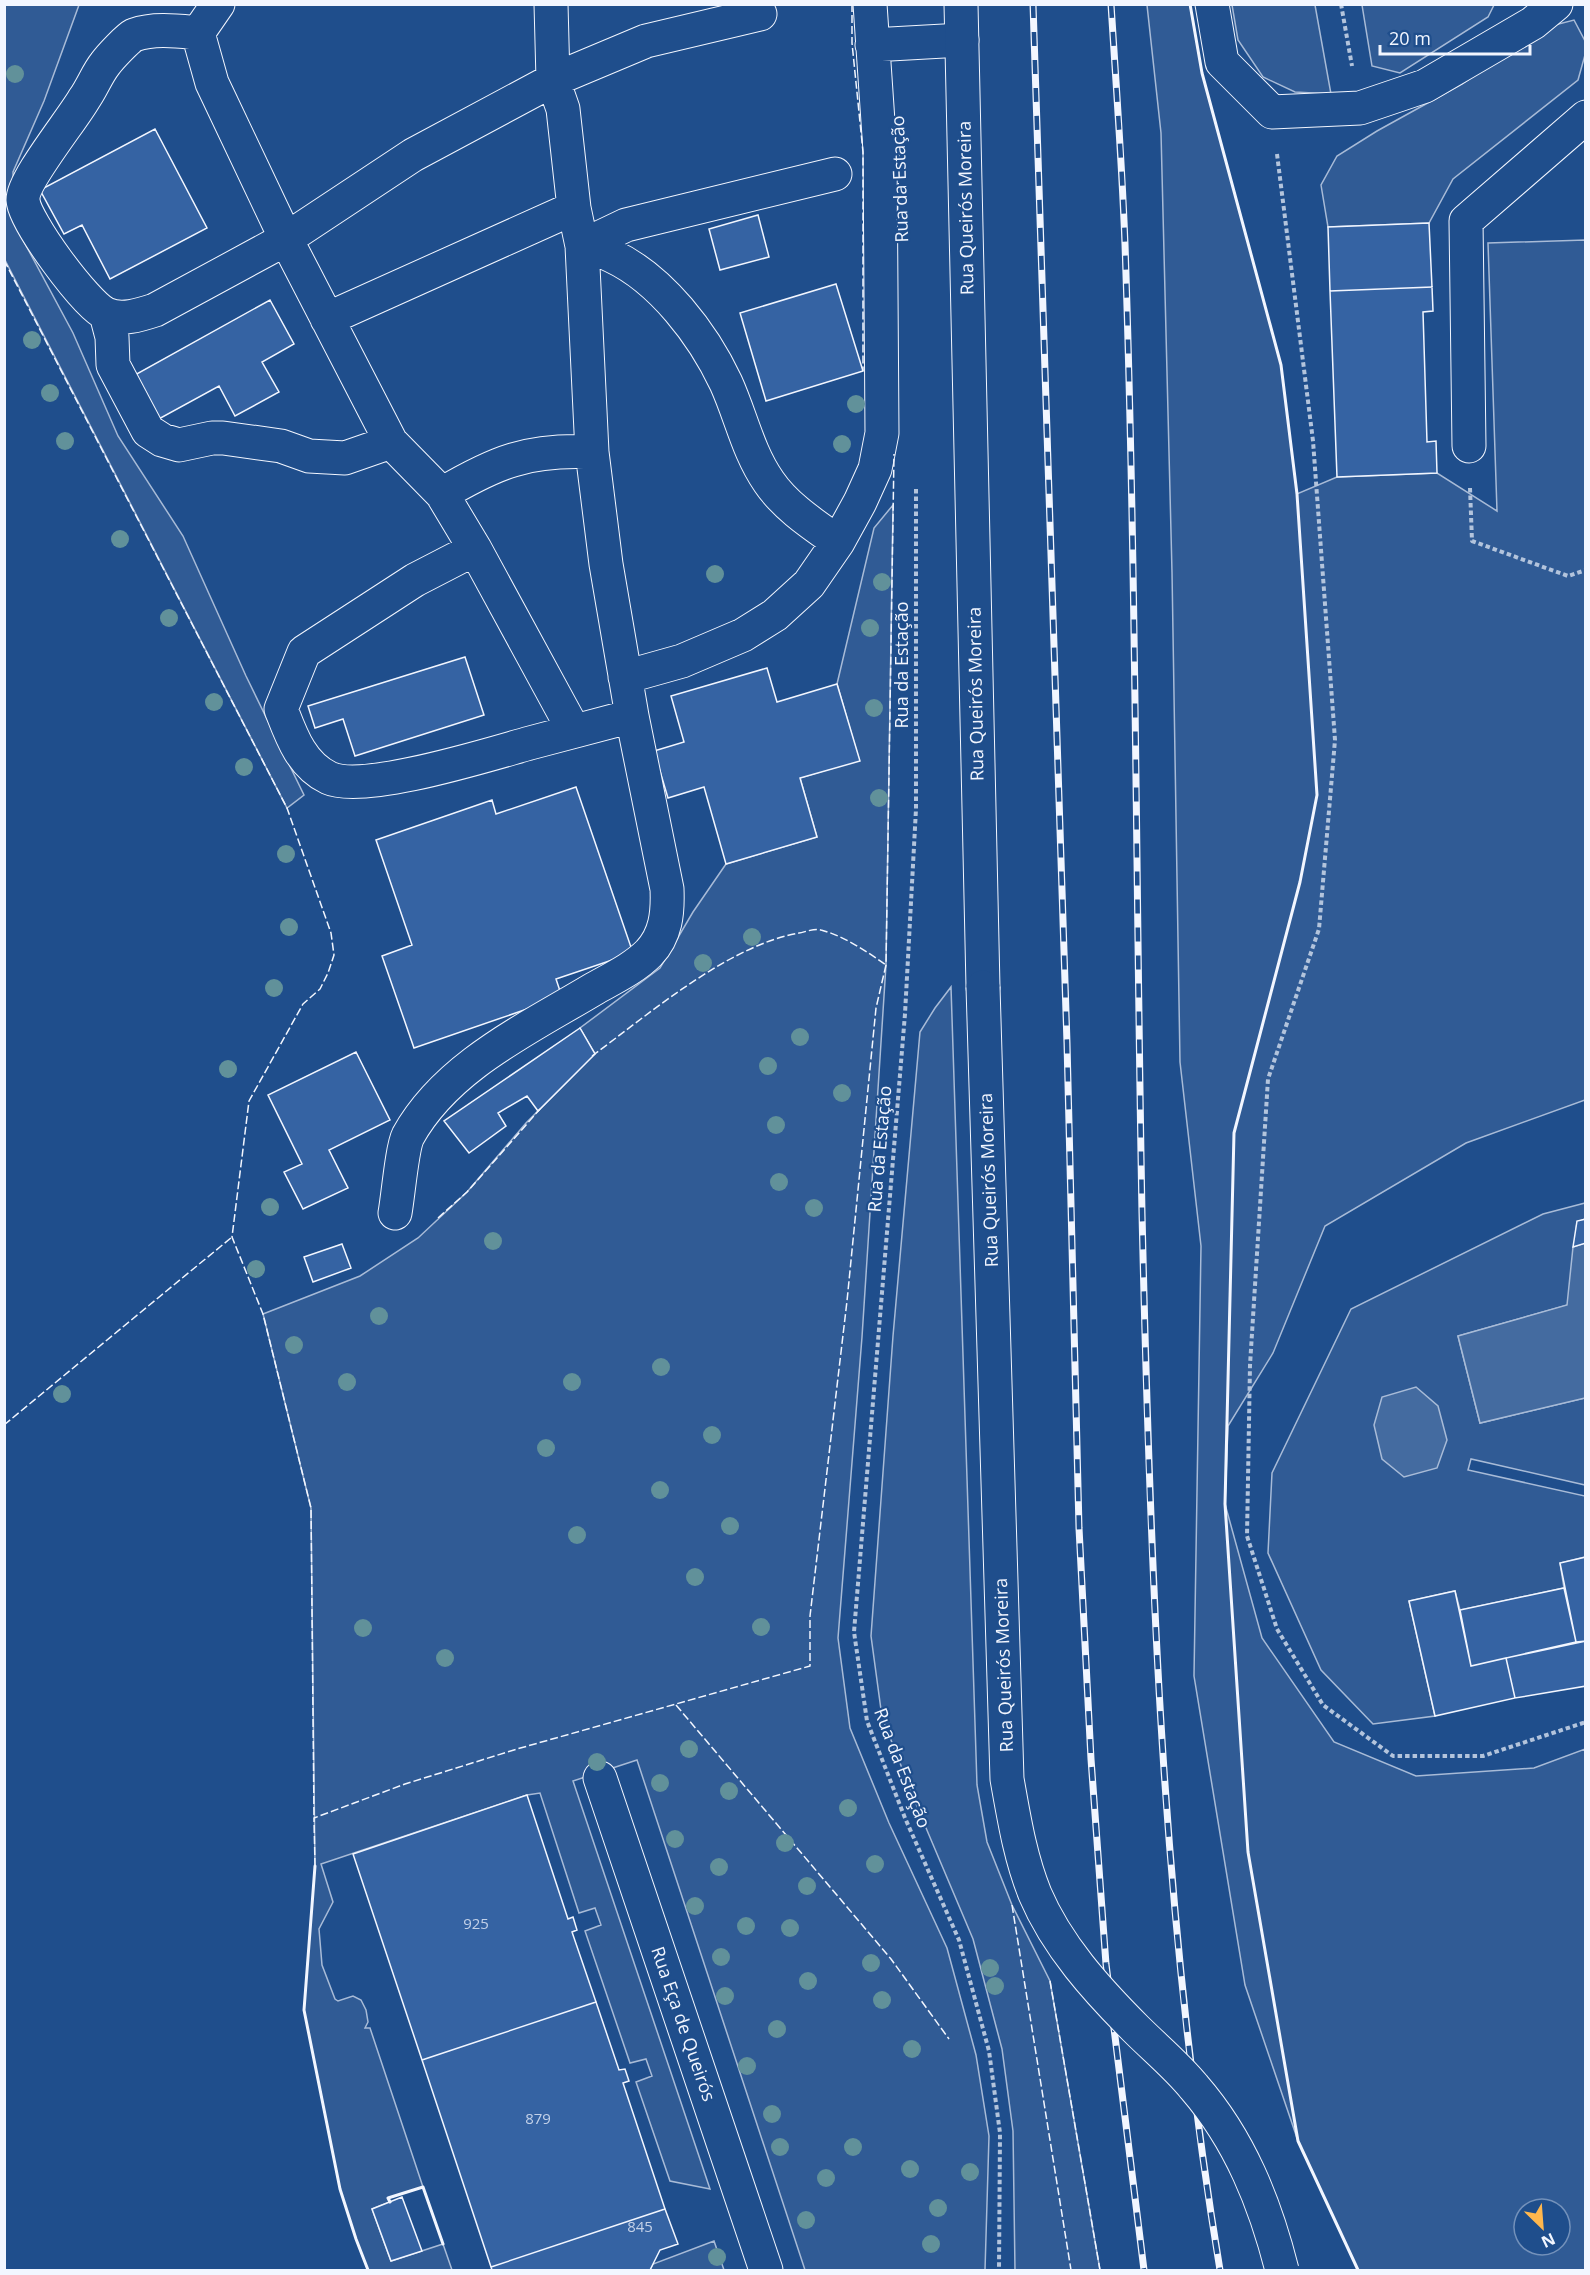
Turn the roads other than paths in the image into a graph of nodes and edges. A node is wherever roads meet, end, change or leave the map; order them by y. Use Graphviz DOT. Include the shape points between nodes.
graph roads {
  1 [pos="218,4"];
  2 [pos="551,4"];
  3 [pos="870,4"];
  4 [pos="961,4"];
  5 [pos="1212,4"];
  6 [pos="1556,4"];
  7 [pos="760,14"];
  8 [pos="198,33"];
  9 [pos="962,40"];
  10 [pos="872,45"];
  11 [pos="553,80"];
  12 [pos="1586,117"];
  13 [pos="835,174"];
  14 [pos="574,208"];
  15 [pos="286,239"];
  16 [pos="582,246"];
  17 [pos="106,314"];
  18 [pos="327,319"];
  19 [pos="392,442"];
  20 [pos="1469,446"];
  21 [pos="592,452"];
  22 [pos="442,494"];
  23 [pos="838,542"];
  24 [pos="475,549"];
  25 [pos="625,677"];
  26 [pos="632,716"];
  27 [pos="574,731"];
  28 [pos="395,1212"];
  29 [pos="600,1778"];
  30 [pos="766,2271"];
  31 [pos="1282,2271"];
  1 -- 8 [label="main road"];
  2 -- 11 [label="main road"];
  3 -- 10 [label="main road"];
  4 -- 9 [label="main road, Rua Queirós Moreira"];
  5 -- 6 [label="main road" via="1222,62 1272,112 1359,108 1425,86 1533,23"];
  7 -- 11 [label="main road" via="646,41"];
  8 -- 15 [label="main road" via="212,83"];
  8 -- 17 [label="main road" via="163,30 133,35 104,64 79,108 37,166 23,199 27,214 53,255 89,302"];
  9 -- 10 [label="main road"];
  9 -- 31 [label="main road, Rua Queirós Moreira, bridge" via="983,987 1007,1779 1017,1836 1035,1894 1058,1936 1091,1982 1214,2110 1259,2193"];
  10 -- 23 [label="main road" via="880,151 882,433 875,469"];
  11 -- 14 [label="main road" via="563,110"];
  11 -- 15 [label="main road" via="413,154"];
  12 -- 20 [label="main road" via="1466,221"];
  13 -- 16 [label="main road" via="627,225"];
  14 -- 16 [label="main road"];
  14 -- 18 [label="main road"];
  15 -- 17 [label="main road" via="155,310 136,316"];
  15 -- 18 [label="main road"];
  16 -- 21 [label="main road"];
  16 -- 23 [label="main road" via="611,255 636,270 686,318 726,383 752,452 770,484 788,504"];
  17 -- 19 [label="main road" via="113,365 148,431 162,440 179,445 223,438 281,446 309,456 345,458"];
  18 -- 19 [label="main road"];
  19 -- 22 [label="main road"];
  21 -- 22 [label="main road" via="563,450 518,457 476,474"];
  21 -- 25 [label="main road"];
  22 -- 24 [label="main road"];
  23 -- 25 [label="main road" via="809,584 775,615 743,635 682,661"];
  24 -- 27 [label="main road"];
  24 -- 27 [label="main road" via="415,580 304,652 281,709 295,744 309,763 330,779 355,783 454,764"];
  25 -- 26 [label="main road"];
  26 -- 27 [label="main road"];
  26 -- 28 [label="main road" via="667,889 668,913 662,934 649,953 627,969 511,1037 445,1086 407,1138"];
  29 -- 30 [label="main road, Rua Eça de Queirós"];
}
